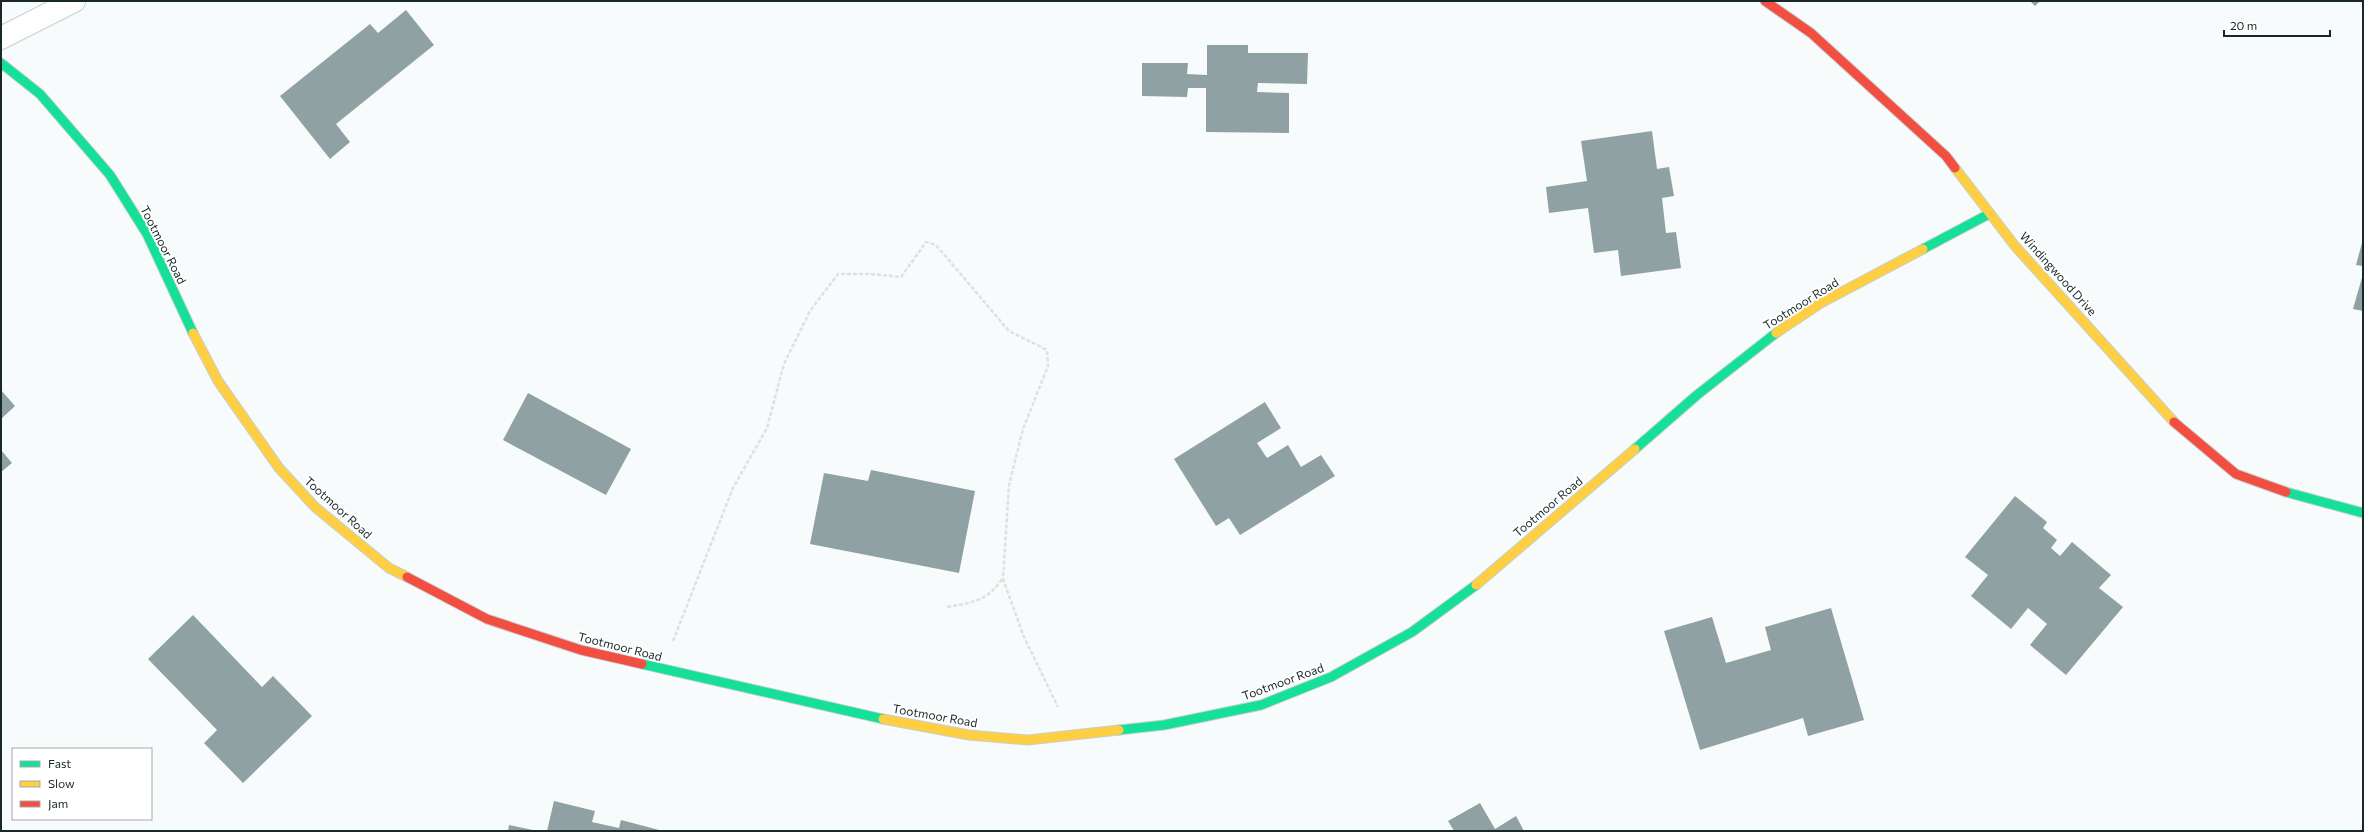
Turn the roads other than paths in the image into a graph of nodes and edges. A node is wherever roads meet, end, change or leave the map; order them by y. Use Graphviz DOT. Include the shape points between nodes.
graph roads {
  1 [pos="74,1"];
  2 [pos="1765,1"];
  3 [pos="1,38"];
  4 [pos="1,63"];
  5 [pos="1989,214"];
  6 [pos="2363,513"];
  1 -- 3 [label="street"];
  2 -- 5 [label="street, Windingwood Drive" via="1817,38 1946,156"];
  4 -- 5 [label="street, Tootmoor Road" via="40,94 110,175 147,234 218,382 279,468 315,507 388,568 487,619 580,650 969,735 1028,740 1192,721 1261,705 1331,677 1412,632 1461,598 1697,395 1769,338 1821,303"];
  5 -- 6 [label="street, Windingwood Drive" via="2139,385 2182,430 2236,474 2270,488"];
}
